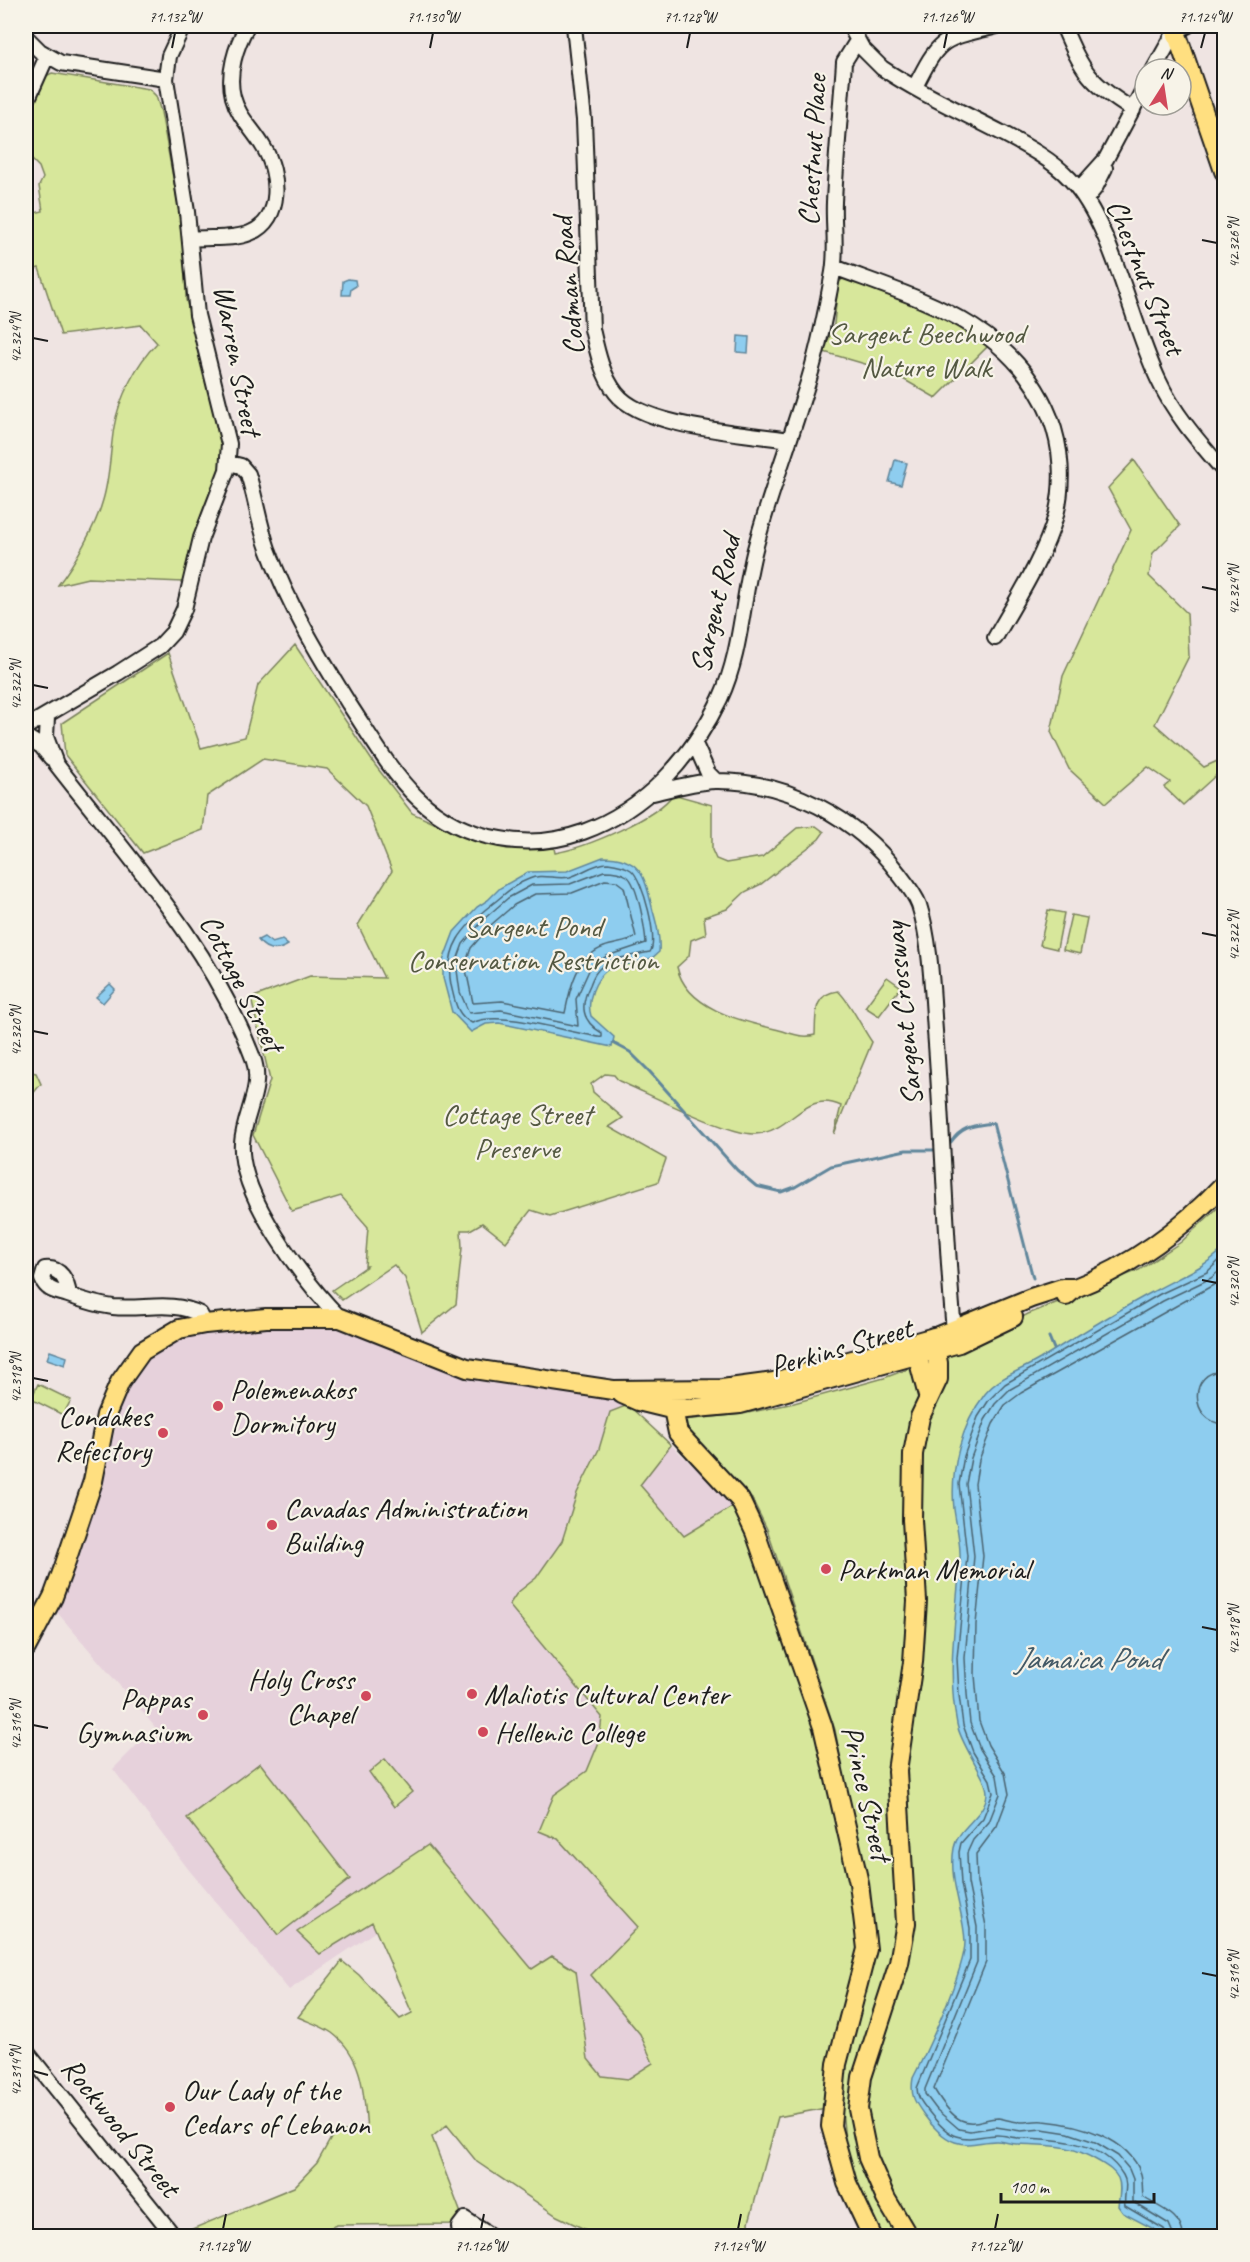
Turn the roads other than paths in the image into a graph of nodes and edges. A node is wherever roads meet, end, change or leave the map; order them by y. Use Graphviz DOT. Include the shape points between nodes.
graph roads {
  1 [pos="183,26"];
  2 [pos="247,26"];
  3 [pos="574,26"];
  4 [pos="850,26"];
  5 [pos="997,26"];
  6 [pos="1063,26"];
  7 [pos="1179,27"];
  8 [pos="26,37"];
  9 [pos="857,41"];
  10 [pos="47,56"];
  11 [pos="1161,57"];
  12 [pos="166,79"];
  13 [pos="915,87"];
  14 [pos="26,104"];
  15 [pos="1133,110"];
  16 [pos="1221,150"];
  17 [pos="1224,171"];
  18 [pos="1082,194"];
  19 [pos="191,239"];
  20 [pos="834,267"];
  21 [pos="789,440"];
  22 [pos="229,463"];
  23 [pos="1224,471"];
  24 [pos="996,638"];
  25 [pos="47,717"];
  26 [pos="26,727"];
  27 [pos="26,737"];
  28 [pos="695,744"];
  29 [pos="56,764"];
  30 [pos="716,781"];
  31 [pos="651,793"];
  32 [pos="1224,1184"];
  33 [pos="1075,1288"];
  34 [pos="69,1295"];
  35 [pos="340,1318"];
  36 [pos="205,1324"];
  37 [pos="954,1330"];
  38 [pos="934,1343"];
  39 [pos="915,1349"];
  40 [pos="537,1378"];
  41 [pos="613,1390"];
  42 [pos="678,1390"];
  43 [pos="928,1396"];
  44 [pos="638,1401"];
  45 [pos="675,1410"];
  46 [pos="677,1430"];
  47 [pos="26,1648"];
  48 [pos="26,2051"];
  49 [pos="174,2236"];
  50 [pos="466,2236"];
  51 [pos="486,2236"];
  52 [pos="872,2236"];
  53 [pos="908,2236"];
  1 -- 12 [label="street, Warren Street" via="169,56"];
  2 -- 19 [label="street" via="235,55 232,88 240,113 274,168 274,202 265,220 251,232"];
  3 -- 21 [label="street, Codman Road" via="584,120 592,329 608,379 617,394 647,415"];
  4 -- 9 [label="street, Chestnut Street"];
  5 -- 13 [label="street" via="938,45"];
  6 -- 15 [label="street" via="1088,77"];
  7 -- 11 [label="street"];
  7 -- 16 [label="main road"];
  8 -- 10 [label="street"];
  9 -- 13 [label="street, Chestnut Street" via="882,68"];
  9 -- 20 [label="street, Chestnut Place" via="844,62 834,201"];
  10 -- 12 [label="street" via="73,66"];
  10 -- 14 [label="street"];
  12 -- 19 [label="street, Warren Street"];
  13 -- 18 [label="street, Chestnut Street" via="1038,153 1058,167"];
  15 -- 18 [label="street"];
  16 -- 17 [label="main road"];
  18 -- 23 [label="street, Chestnut Street" via="1101,229 1169,401"];
  19 -- 22 [label="street, Warren Street" via="198,322 227,435"];
  20 -- 21 [label="street, Sargent Road" via="805,393"];
  20 -- 24 [label="street" via="974,326 1016,360 1040,393 1060,452 1058,507 1045,543"];
  21 -- 28 [label="street, Sargent Road" via="750,568 730,672 722,696"];
  22 -- 25 [label="street, Warren Street" via="201,538 176,629 160,645"];
  22 -- 31 [label="street, Sargent Road" via="241,466 248,474 269,551 303,628 333,681 397,777 436,814 482,835 540,842 598,825"];
  25 -- 26 [label="street, Warren Street"];
  25 -- 29 [label="street, Cottage Street" via="46,737"];
  27 -- 29 [label="street, Cottage Street"];
  28 -- 30 [label="street" via="708,773"];
  28 -- 31 [label="street, Sargent Road"];
  29 -- 35 [label="street, Cottage Street" via="166,903 235,1018 257,1076 241,1145 250,1185 294,1265 319,1299"];
  30 -- 31 [label="street, Sargent Crossway"];
  30 -- 37 [label="street, Sargent Crossway" via="769,789 823,807 860,831 884,853 918,902 932,994"];
  32 -- 33 [label="main road, Perkins Street" via="1208,1203 1157,1246"];
  33 -- 37 [label="main road, Perkins Street" via="1031,1298"];
  33 -- 38 [label="main road, Perkins Street" via="967,1340"];
  34 -- 36 [label="street" via="112,1307 179,1306 200,1314"];
  35 -- 36 [label="main road" via="266,1318"];
  35 -- 40 [label="main road, Cottage Street" via="467,1368"];
  36 -- 47 [label="main road" via="179,1329 150,1345 120,1382 106,1415 93,1481 64,1567"];
  37 -- 38 [label="main road, Perkins Street"];
  38 -- 39 [label="main road, Perkins Street"];
  38 -- 43 [label="main road" via="938,1379"];
  39 -- 42 [label="main road, Perkins Street" via="760,1385"];
  39 -- 43 [label="main road"];
  39 -- 45 [label="main road, Perkins Street" via="747,1403"];
  40 -- 41 [label="main road, Perkins Street"];
  41 -- 42 [label="main road, Perkins Street"];
  41 -- 44 [label="main road, Perkins Street"];
  42 -- 45 [label="main road"];
  43 -- 53 [label="main road" via="913,1454 917,1610 897,1771 906,1923 899,1963 862,2077 858,2109 868,2158"];
  44 -- 45 [label="main road, Perkins Street"];
  44 -- 46 [label="main road"];
  45 -- 46 [label="main road"];
  46 -- 52 [label="main road, Prince Street" via="740,1500 755,1532 823,1727 840,1796 859,1883 867,1949 837,2064 831,2126 848,2183"];
  48 -- 49 [label="street, Rockwood Street"];
  50 -- 51 [label="street" via="459,2227 465,2219"];
}
